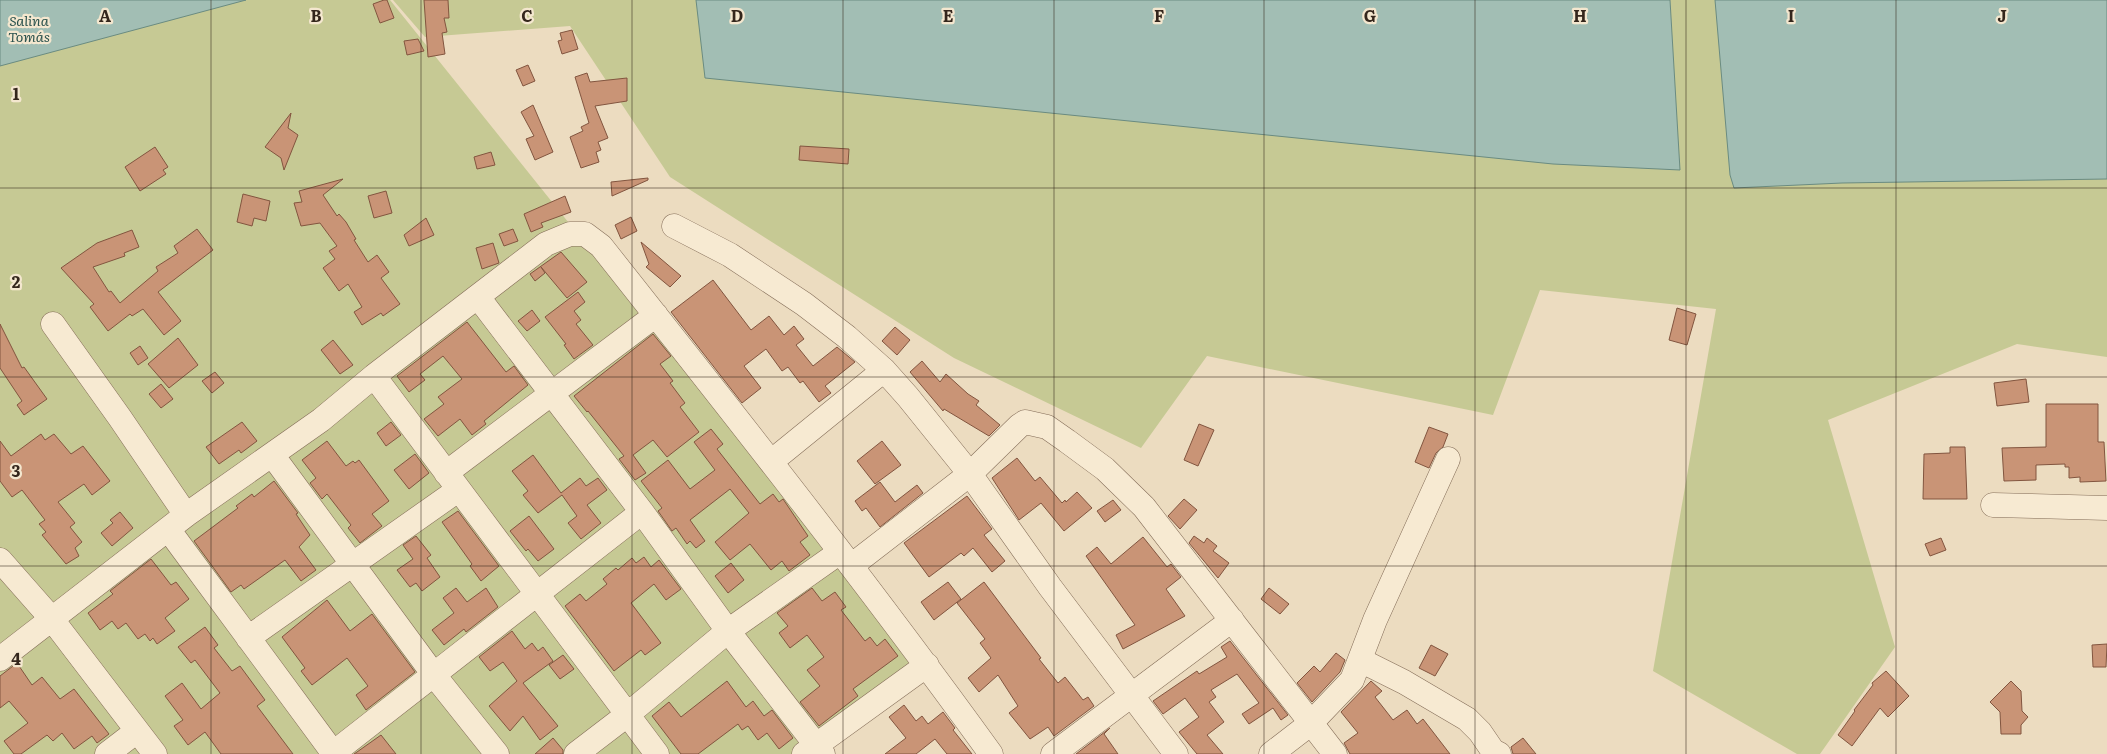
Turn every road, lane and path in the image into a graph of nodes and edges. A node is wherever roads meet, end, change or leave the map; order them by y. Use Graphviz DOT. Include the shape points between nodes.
graph roads {
  1 [pos="674,226"];
  2 [pos="478,296"];
  3 [pos="656,315"];
  4 [pos="53,324"];
  5 [pos="884,370"];
  6 [pos="374,376"];
  7 [pos="551,394"];
  8 [pos="273,456"];
  9 [pos="1448,459"];
  10 [pos="772,461"];
  11 [pos="970,474"];
  12 [pos="452,482"];
  13 [pos="1993,504"];
  14 [pos="2107,508"];
  15 [pos="642,512"];
  16 [pos="177,522"];
  17 [pos="845,559"];
  18 [pos="0,560"];
  19 [pos="353,566"];
  20 [pos="538,595"];
  21 [pos="51,618"];
  22 [pos="1232,620"];
  23 [pos="728,631"];
  24 [pos="248,638"];
  25 [pos="0,659"];
  26 [pos="1360,660"];
  27 [pos="927,665"];
  28 [pos="434,675"];
  29 [pos="1133,696"];
  30 [pos="627,714"];
  31 [pos="1310,724"];
  32 [pos="137,731"];
  33 [pos="814,751"];
  34 [pos="1492,753"];
  35 [pos="107,754"];
  36 [pos="155,754"];
  37 [pos="333,754"];
  38 [pos="497,754"];
  39 [pos="576,754"];
  40 [pos="657,754"];
  41 [pos="991,754"];
  42 [pos="1053,754"];
  43 [pos="1176,754"];
  44 [pos="1271,754"];
  45 [pos="1335,754"];
  1 -- 5 [label="street" via="730,255 804,304"];
  2 -- 3 [label="street" via="546,244 570,234 585,234 601,246"];
  2 -- 6 [label="street"];
  2 -- 7 [label="street"];
  3 -- 7 [label="street"];
  3 -- 10 [label="street"];
  4 -- 16 [label="street" via="120,418"];
  5 -- 10 [label="street"];
  5 -- 11 [label="street"];
  6 -- 8 [label="street"];
  6 -- 12 [label="street"];
  7 -- 12 [label="street"];
  7 -- 15 [label="street"];
  8 -- 16 [label="street"];
  8 -- 19 [label="street"];
  9 -- 26 [label="street"];
  10 -- 17 [label="street"];
  11 -- 17 [label="street"];
  11 -- 22 [label="street" via="1018,426 1025,422 1047,427 1105,469 1144,508"];
  11 -- 29 [label="street"];
  12 -- 19 [label="street"];
  12 -- 20 [label="street"];
  13 -- 14 [label="street"];
  15 -- 20 [label="street"];
  15 -- 23 [label="street"];
  16 -- 21 [label="street"];
  16 -- 24 [label="street"];
  17 -- 23 [label="street"];
  17 -- 27 [label="street"];
  18 -- 21 [label="street"];
  19 -- 24 [label="street"];
  19 -- 28 [label="street"];
  20 -- 28 [label="street"];
  20 -- 30 [label="street"];
  21 -- 25 [label="street"];
  21 -- 32 [label="street"];
  22 -- 29 [label="street"];
  22 -- 31 [label="street"];
  23 -- 30 [label="street"];
  23 -- 33 [label="street"];
  24 -- 37 [label="street"];
  26 -- 31 [label="street" via="1352,680"];
  26 -- 34 [label="street" via="1467,719 1480,732"];
  27 -- 33 [label="street"];
  27 -- 41 [label="street"];
  28 -- 37 [label="street"];
  28 -- 38 [label="street"];
  29 -- 42 [label="street"];
  29 -- 43 [label="street"];
  30 -- 39 [label="street"];
  30 -- 40 [label="street"];
  31 -- 44 [label="street"];
  31 -- 45 [label="street"];
  32 -- 35 [label="street"];
  32 -- 36 [label="street"];
}
